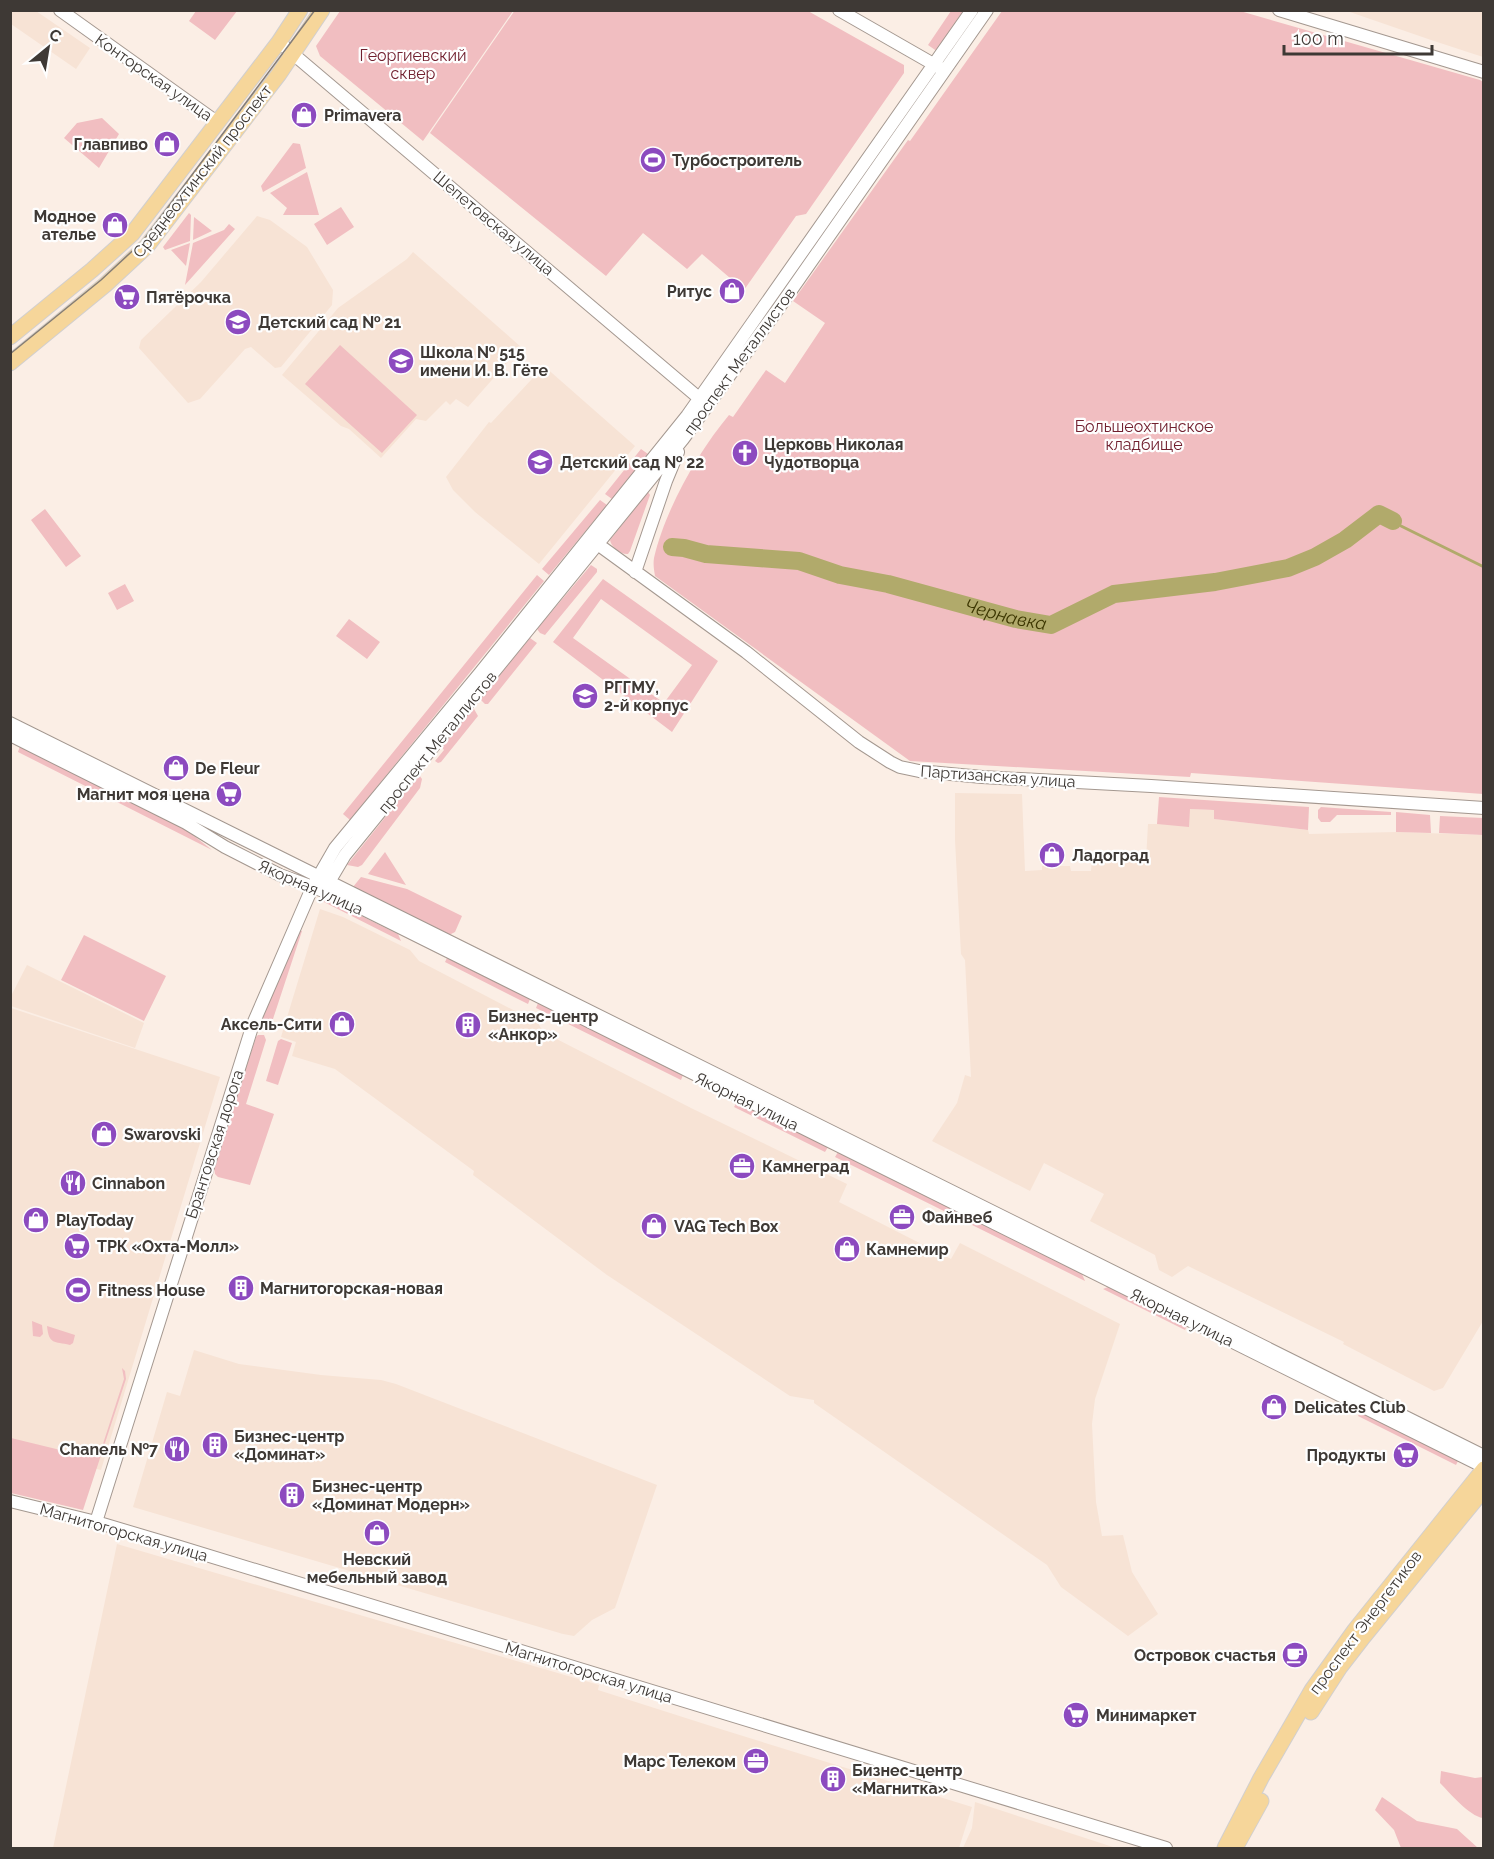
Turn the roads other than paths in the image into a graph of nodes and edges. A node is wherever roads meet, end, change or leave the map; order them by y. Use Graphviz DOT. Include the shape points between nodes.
graph roads {
  1 [pos="60,10"];
  2 [pos="300,10"];
  3 [pos="322,10"];
  4 [pos="838,10"];
  5 [pos="972,10"];
  6 [pos="987,10"];
  7 [pos="1280,10"];
  8 [pos="279,42"];
  9 [pos="293,53"];
  10 [pos="940,68"];
  11 [pos="1484,72"];
  12 [pos="218,123"];
  13 [pos="10,337"];
  14 [pos="10,363"];
  15 [pos="704,402"];
  16 [pos="683,439"];
  17 [pos="593,541"];
  18 [pos="635,572"];
  19 [pos="10,723"];
  20 [pos="10,735"];
  21 [pos="1484,808"];
  22 [pos="323,879"];
  23 [pos="312,888"];
  24 [pos="1484,1456"];
  25 [pos="1484,1468"];
  26 [pos="1484,1489"];
  27 [pos="10,1501"];
  28 [pos="96,1522"];
  29 [pos="1166,1848"];
  30 [pos="1225,1848"];
  31 [pos="1235,1848"];
  1 -- 12 [label="street, Конторская улица"];
  2 -- 8 [label="main road, Среднеохтинский проспект"];
  3 -- 9 [label="main road, Среднеохтинский проспект"];
  4 -- 10 [label="street"];
  5 -- 10 [label="street, проспект Металлистов"];
  6 -- 10 [label="street, проспект Металлистов"];
  7 -- 11 [label="street"];
  8 -- 9 [label="street, Шепетовская улица"];
  8 -- 12 [label="main road, Среднеохтинский проспект"];
  9 -- 14 [label="main road, Среднеохтинский проспект" via="147,246"];
  9 -- 15 [label="street, Шепетовская улица"];
  10 -- 15 [label="street, проспект Металлистов"];
  12 -- 13 [label="main road, Среднеохтинский проспект" via="132,234"];
  15 -- 16 [label="street, проспект Металлистов"];
  15 -- 17 [label="street, проспект Металлистов"];
  16 -- 17 [label="street, проспект Металлистов"];
  16 -- 18 [label="street"];
  17 -- 18 [label="street, Партизанская улица"];
  17 -- 22 [label="street, проспект Металлистов" via="335,848"];
  18 -- 21 [label="street, Партизанская улица" via="746,652 859,742 900,767 982,777"];
  19 -- 22 [label="street, Якорная улица"];
  20 -- 23 [label="street, Якорная улица"];
  22 -- 23 [label="street"];
  22 -- 24 [label="street, Якорная улица"];
  23 -- 25 [label="street, Якорная улица" via="337,896"];
  23 -- 28 [label="street, Брантовская дорога" via="252,1024"];
  25 -- 30 [label="main road, проспект Энергетиков" via="1312,1690"];
  26 -- 31 [label="main road, проспект Энергетиков" via="1340,1667"];
  27 -- 28 [label="street, Магнитогорская улица"];
  28 -- 29 [label="street, Магнитогорская улица"];
}
